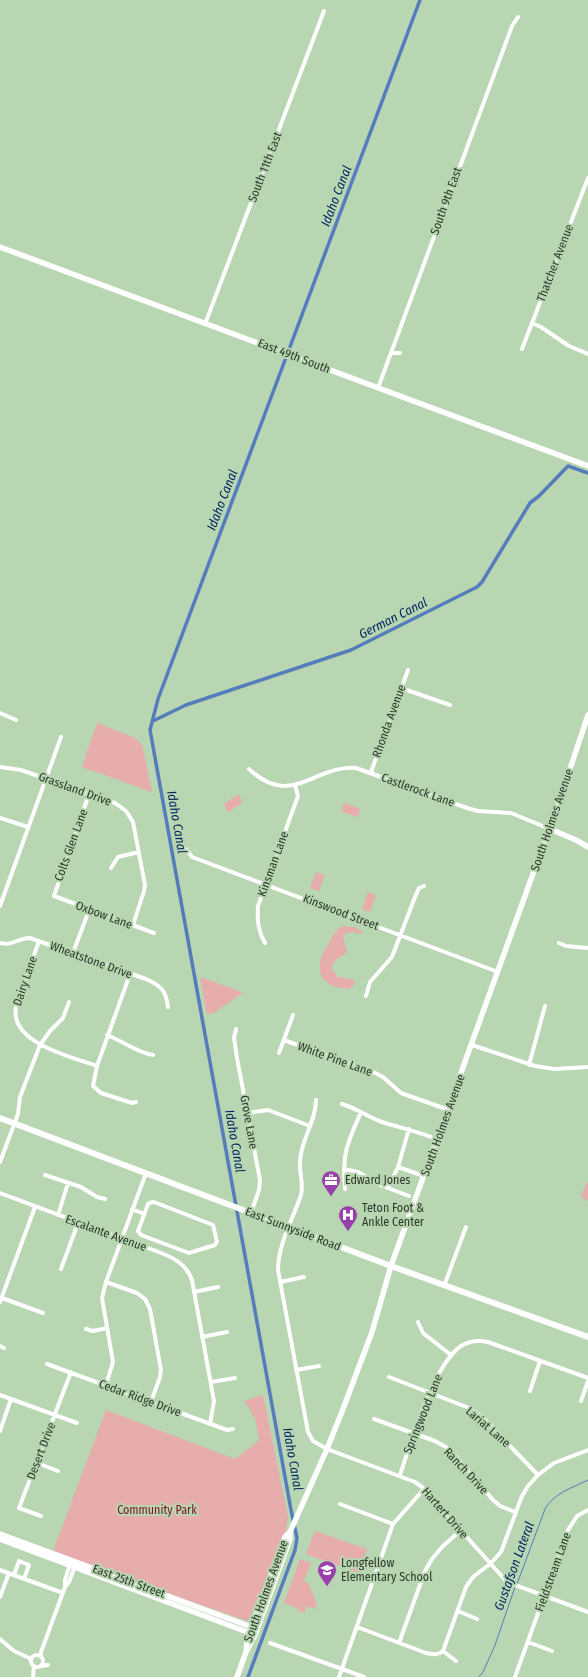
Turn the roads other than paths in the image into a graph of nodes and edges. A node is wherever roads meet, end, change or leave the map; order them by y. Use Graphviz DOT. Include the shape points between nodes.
graph roads {
  1 [pos="324,11"];
  2 [pos="518,17"];
  3 [pos="588,178"];
  4 [pos="0,247"];
  5 [pos="532,323"];
  6 [pos="206,324"];
  7 [pos="522,349"];
  8 [pos="391,353"];
  9 [pos="400,354"];
  10 [pos="588,354"];
  11 [pos="378,388"];
  12 [pos="588,466"];
  13 [pos="408,670"];
  14 [pos="401,688"];
  15 [pos="450,705"];
  16 [pos="0,713"];
  17 [pos="588,716"];
  18 [pos="16,720"];
  19 [pos="61,737"];
  20 [pos="0,767"];
  21 [pos="249,769"];
  22 [pos="371,772"];
  23 [pos="46,778"];
  24 [pos="295,785"];
  25 [pos="89,794"];
  26 [pos="0,818"];
  27 [pos="28,827"];
  28 [pos="550,829"];
  29 [pos="588,847"];
  30 [pos="186,849"];
  31 [pos="139,852"];
  32 [pos="111,868"];
  33 [pos="266,884"];
  34 [pos="424,886"];
  35 [pos="54,896"];
  36 [pos="0,906"];
  37 [pos="89,910"];
  38 [pos="133,925"];
  39 [pos="154,933"];
  40 [pos="402,935"];
  41 [pos="39,941"];
  42 [pos="0,943"];
  43 [pos="265,943"];
  44 [pos="559,943"];
  45 [pos="588,948"];
  46 [pos="72,953"];
  47 [pos="498,972"];
  48 [pos="130,974"];
  49 [pos="366,996"];
  50 [pos="69,1002"];
  51 [pos="545,1006"];
  52 [pos="168,1007"];
  53 [pos="293,1015"];
  54 [pos="236,1029"];
  55 [pos="107,1035"];
  56 [pos="284,1040"];
  57 [pos="40,1045"];
  58 [pos="472,1045"];
  59 [pos="279,1053"];
  60 [pos="153,1055"];
  61 [pos="530,1065"];
  62 [pos="97,1066"];
  63 [pos="588,1067"];
  64 [pos="316,1100"];
  65 [pos="136,1102"];
  66 [pos="342,1104"];
  67 [pos="449,1110"];
  68 [pos="361,1112"];
  69 [pos="248,1113"];
  70 [pos="0,1118"];
  71 [pos="14,1123"];
  72 [pos="310,1126"];
  73 [pos="409,1129"];
  74 [pos="430,1136"];
  75 [pos="0,1162"];
  76 [pos="398,1167"];
  77 [pos="344,1169"];
  78 [pos="146,1173"];
  79 [pos="46,1175"];
  80 [pos="424,1176"];
  81 [pos="68,1183"];
  82 [pos="388,1188"];
  83 [pos="345,1189"];
  84 [pos="0,1193"];
  85 [pos="409,1196"];
  86 [pos="105,1199"];
  87 [pos="35,1207"];
  88 [pos="132,1209"];
  89 [pos="251,1213"];
  90 [pos="144,1214"];
  91 [pos="58,1215"];
  92 [pos="78,1223"];
  93 [pos="289,1227"];
  94 [pos="466,1227"];
  95 [pos="121,1239"];
  96 [pos="391,1266"];
  97 [pos="61,1269"];
  98 [pos="304,1277"];
  99 [pos="106,1282"];
  100 [pos="280,1282"];
  101 [pos="444,1286"];
  102 [pos="218,1287"];
  103 [pos="194,1292"];
  104 [pos="1,1300"];
  105 [pos="43,1313"];
  106 [pos="418,1322"];
  107 [pos="107,1328"];
  108 [pos="86,1330"];
  109 [pos="227,1332"];
  110 [pos="202,1336"];
  111 [pos="588,1337"];
  112 [pos="451,1356"];
  113 [pos="540,1361"];
  114 [pos="47,1364"];
  115 [pos="319,1366"];
  116 [pos="296,1370"];
  117 [pos="71,1372"];
  118 [pos="389,1377"];
  119 [pos="235,1378"];
  120 [pos="588,1378"];
  121 [pos="588,1381"];
  122 [pos="211,1382"];
  123 [pos="106,1385"];
  124 [pos="530,1391"];
  125 [pos="430,1392"];
  126 [pos="0,1395"];
  127 [pos="11,1399"];
  128 [pos="581,1401"];
  129 [pos="151,1402"];
  130 [pos="55,1415"];
  131 [pos="374,1419"];
  132 [pos="77,1424"];
  133 [pos="210,1424"];
  134 [pos="233,1429"];
  135 [pos="0,1431"];
  136 [pos="415,1434"];
  137 [pos="327,1449"];
  138 [pos="588,1450"];
  139 [pos="37,1463"];
  140 [pos="58,1471"];
  141 [pos="400,1475"];
  142 [pos="538,1475"];
  143 [pos="424,1489"];
  144 [pos="340,1504"];
  145 [pos="588,1510"];
  146 [pos="515,1512"];
  147 [pos="41,1516"];
  148 [pos="394,1524"];
  149 [pos="460,1531"];
  150 [pos="0,1534"];
  151 [pos="0,1539"];
  152 [pos="73,1564"];
  153 [pos="490,1564"];
  154 [pos="0,1570"];
  155 [pos="9,1573"];
  156 [pos="14,1575"];
  157 [pos="24,1578"];
  158 [pos="63,1593"];
  159 [pos="544,1596"];
  160 [pos="0,1597"];
  161 [pos="588,1605"];
  162 [pos="458,1611"];
  163 [pos="587,1611"];
  164 [pos="476,1619"];
  165 [pos="357,1627"];
  166 [pos="253,1631"];
  167 [pos="0,1639"];
  168 [pos="528,1642"];
  169 [pos="270,1643"];
  170 [pos="399,1643"];
  171 [pos="442,1651"];
  172 [pos="552,1651"];
  173 [pos="38,1660"];
  174 [pos="456,1661"];
  175 [pos="342,1669"];
  176 [pos="33,1677"];
  177 [pos="237,1677"];
  178 [pos="339,1677"];
  179 [pos="364,1677"];
  180 [pos="515,1677"];
  1 -- 6 [label="street, South 11th East"];
  2 -- 8 [label="street, South 9th East" via="512,26 486,94"];
  3 -- 5 [label="street, Thatcher Avenue"];
  4 -- 6 [label="street, East 49th South"];
  5 -- 7 [label="street, Thatcher Avenue"];
  5 -- 10 [label="street" via="569,346"];
  6 -- 11 [label="street, East 49th South"];
  8 -- 9 [label="street"];
  8 -- 11 [label="street, South 9th East"];
  11 -- 12 [label="street, East 49th South"];
  13 -- 14 [label="street, Rhonda Avenue"];
  14 -- 15 [label="street"];
  14 -- 22 [label="street, Rhonda Avenue"];
  16 -- 18 [label="street"];
  17 -- 28 [label="street, South Holmes Avenue"];
  19 -- 23 [label="street"];
  20 -- 23 [label="street, Grassland Drive"];
  21 -- 24 [label="street, Castlerock Lane" via="258,777 273,784"];
  22 -- 24 [label="street, Castlerock Lane" via="356,768 339,768"];
  22 -- 28 [label="street, Castlerock Lane" via="467,808 511,813"];
  23 -- 25 [label="street, Grassland Drive"];
  23 -- 27 [label="street"];
  24 -- 33 [label="street, Kinsman Lane" via="298,796"];
  25 -- 31 [label="street, Grassland Drive" via="115,803 126,811 133,822"];
  25 -- 35 [label="street, Colts Glen Lane"];
  26 -- 27 [label="street"];
  27 -- 36 [label="street"];
  28 -- 29 [label="street, Castlerock Lane"];
  28 -- 47 [label="street, South Holmes Avenue"];
  30 -- 33 [label="street, Kinswood Street" via="192,856"];
  31 -- 32 [label="street" via="118,857"];
  31 -- 38 [label="street, Grassland Drive" via="145,884"];
  33 -- 40 [label="street, Kinswood Street"];
  33 -- 43 [label="street, Kinsman Lane" via="257,915 260,935"];
  34 -- 40 [label="street" via="415,897"];
  35 -- 37 [label="street, Oxbow Lane"];
  37 -- 38 [label="street, Oxbow Lane"];
  37 -- 46 [label="street"];
  38 -- 39 [label="street, Oxbow Lane"];
  40 -- 47 [label="street, Kinswood Street"];
  40 -- 49 [label="street" via="388,962 370,982"];
  41 -- 42 [label="street, Wheatstone Drive" via="24,938 9,945"];
  41 -- 46 [label="street, Wheatstone Drive"];
  41 -- 57 [label="street, Dairy Lane" via="15,1013 16,1023 20,1029"];
  44 -- 45 [label="street"];
  46 -- 48 [label="street, Wheatstone Drive"];
  47 -- 58 [label="street, South Holmes Avenue"];
  48 -- 52 [label="street, Wheatstone Drive" via="160,986 166,995"];
  48 -- 55 [label="street"];
  50 -- 57 [label="street" via="63,1018"];
  51 -- 61 [label="street"];
  53 -- 56 [label="street"];
  54 -- 69 [label="street, Grove Lane" via="234,1038"];
  55 -- 60 [label="street" via="136,1050"];
  55 -- 62 [label="street"];
  56 -- 59 [label="street"];
  56 -- 67 [label="street, White Pine Lane" via="375,1073 401,1093"];
  57 -- 62 [label="street, Dairy Lane"];
  57 -- 71 [label="street" via="20,1097"];
  58 -- 61 [label="street"];
  58 -- 67 [label="street, South Holmes Avenue"];
  61 -- 63 [label="street" via="554,1069"];
  62 -- 65 [label="street" via="93,1082 98,1092"];
  64 -- 72 [label="street, Hartert Drive" via="316,1110"];
  66 -- 68 [label="street"];
  67 -- 80 [label="street, South Holmes Avenue"];
  68 -- 73 [label="street" via="383,1122"];
  68 -- 77 [label="street" via="347,1144"];
  69 -- 72 [label="street" via="268,1110"];
  69 -- 89 [label="street, Grove Lane" via="260,1180"];
  70 -- 71 [label="main road, East Sunnyside Road"];
  71 -- 75 [label="street"];
  71 -- 78 [label="main road, East Sunnyside Road"];
  72 -- 93 [label="street, Hartert Drive" via="300,1161 303,1181 301,1193"];
  73 -- 74 [label="street"];
  73 -- 76 [label="street"];
  76 -- 80 [label="street"];
  76 -- 82 [label="street"];
  77 -- 82 [label="street" via="358,1172"];
  77 -- 83 [label="street"];
  78 -- 88 [label="street"];
  78 -- 89 [label="main road, East Sunnyside Road"];
  79 -- 81 [label="street"];
  80 -- 96 [label="street, South Holmes Avenue"];
  81 -- 86 [label="street"];
  81 -- 91 [label="street"];
  82 -- 85 [label="street"];
  84 -- 87 [label="street, Escalante Avenue"];
  87 -- 91 [label="street, Escalante Avenue"];
  87 -- 104 [label="street"];
  88 -- 90 [label="street"];
  88 -- 95 [label="street"];
  89 -- 93 [label="main road, East Sunnyside Road"];
  90 -- 90 [label="street" via="149,1203 154,1202 211,1223 214,1226 216,1243 214,1246 189,1253 140,1235 138,1231"];
  91 -- 92 [label="street, Escalante Avenue"];
  92 -- 95 [label="street, Escalante Avenue"];
  92 -- 97 [label="street"];
  93 -- 96 [label="main road, East Sunnyside Road"];
  93 -- 100 [label="street, Hartert Drive" via="278,1261"];
  94 -- 101 [label="street"];
  95 -- 99 [label="street"];
  95 -- 103 [label="street, Escalante Avenue" via="177,1260 187,1270"];
  96 -- 101 [label="main road, East Sunnyside Road"];
  96 -- 137 [label="street, South Holmes Avenue" via="372,1332"];
  98 -- 100 [label="street"];
  99 -- 107 [label="street" via="102,1298"];
  99 -- 129 [label="street" via="143,1297 150,1310 161,1370"];
  100 -- 116 [label="street, Hartert Drive"];
  101 -- 111 [label="main road, East Sunnyside Road"];
  102 -- 103 [label="street"];
  103 -- 110 [label="street, Escalante Avenue"];
  104 -- 105 [label="street"];
  106 -- 112 [label="street" via="423,1333"];
  107 -- 108 [label="street"];
  107 -- 123 [label="street" via="113,1362"];
  109 -- 110 [label="street"];
  110 -- 122 [label="street, Escalante Avenue"];
  112 -- 113 [label="street, Springwood Lane" via="463,1345 481,1341"];
  112 -- 125 [label="street, Springwood Lane"];
  113 -- 120 [label="street, Springwood Lane"];
  113 -- 124 [label="street"];
  114 -- 117 [label="street, Cedar Ridge Drive"];
  115 -- 116 [label="street"];
  116 -- 137 [label="street, Hartert Drive" via="308,1432 313,1442"];
  117 -- 123 [label="street, Cedar Ridge Drive"];
  117 -- 130 [label="street, Desert Drive"];
  118 -- 125 [label="street, Lariat Lane"];
  119 -- 122 [label="street"];
  121 -- 128 [label="street"];
  122 -- 133 [label="street, Escalante Avenue" via="214,1401"];
  123 -- 129 [label="street, Cedar Ridge Drive"];
  125 -- 136 [label="street, Springwood Lane"];
  125 -- 142 [label="street, Lariat Lane" via="476,1412"];
  126 -- 127 [label="street"];
  127 -- 130 [label="street"];
  127 -- 135 [label="street"];
  129 -- 133 [label="street, Cedar Ridge Drive"];
  130 -- 132 [label="street"];
  130 -- 139 [label="street, Desert Drive"];
  131 -- 136 [label="street, Ranch Drive"];
  133 -- 134 [label="street, Cedar Ridge Drive" via="227,1430"];
  136 -- 141 [label="street, Springwood Lane"];
  136 -- 146 [label="street, Ranch Drive" via="446,1447 493,1500"];
  137 -- 141 [label="street, Hartert Drive"];
  137 -- 166 [label="street, South Holmes Avenue" via="290,1532 290,1539"];
  138 -- 142 [label="street" via="562,1459"];
  139 -- 140 [label="street"];
  139 -- 147 [label="street, Desert Drive" via="19,1508"];
  141 -- 143 [label="street, Hartert Drive"];
  142 -- 146 [label="street" via="528,1486"];
  143 -- 148 [label="street"];
  143 -- 149 [label="street, Hartert Drive"];
  144 -- 148 [label="street"];
  145 -- 159 [label="street, Fieldstream Lane" via="577,1516 570,1525"];
  146 -- 153 [label="street" via="501,1552"];
  148 -- 165 [label="street"];
  149 -- 153 [label="street, Hartert Drive"];
  149 -- 170 [label="street" via="443,1546 425,1571"];
  150 -- 152 [label="street, East 25th Street"];
  151 -- 152 [label="street, East 25th Street"];
  152 -- 158 [label="street" via="65,1580"];
  152 -- 166 [label="street, East 25th Street"];
  153 -- 159 [label="street, Hartert Drive" via="502,1579"];
  153 -- 162 [label="street" via="470,1581"];
  154 -- 155 [label="street"];
  155 -- 156 [label="street"];
  155 -- 160 [label="street"];
  156 -- 157 [label="street"];
  156 -- 157 [label="street" via="19,1561 28,1565"];
  157 -- 158 [label="street"];
  158 -- 173 [label="street"];
  159 -- 163 [label="street, Hartert Drive"];
  159 -- 168 [label="street, Fieldstream Lane"];
  161 -- 163 [label="street"];
  162 -- 164 [label="street"];
  162 -- 171 [label="street"];
  165 -- 170 [label="street"];
  165 -- 175 [label="street"];
  166 -- 177 [label="street, South Holmes Avenue"];
  167 -- 173 [label="street" via="14,1651"];
  168 -- 172 [label="street"];
  168 -- 180 [label="street, Fieldstream Lane"];
  169 -- 175 [label="street"];
  170 -- 171 [label="street" via="434,1655"];
  171 -- 174 [label="street"];
  173 -- 176 [label="street"];
  175 -- 178 [label="street"];
  175 -- 179 [label="street"];
}
